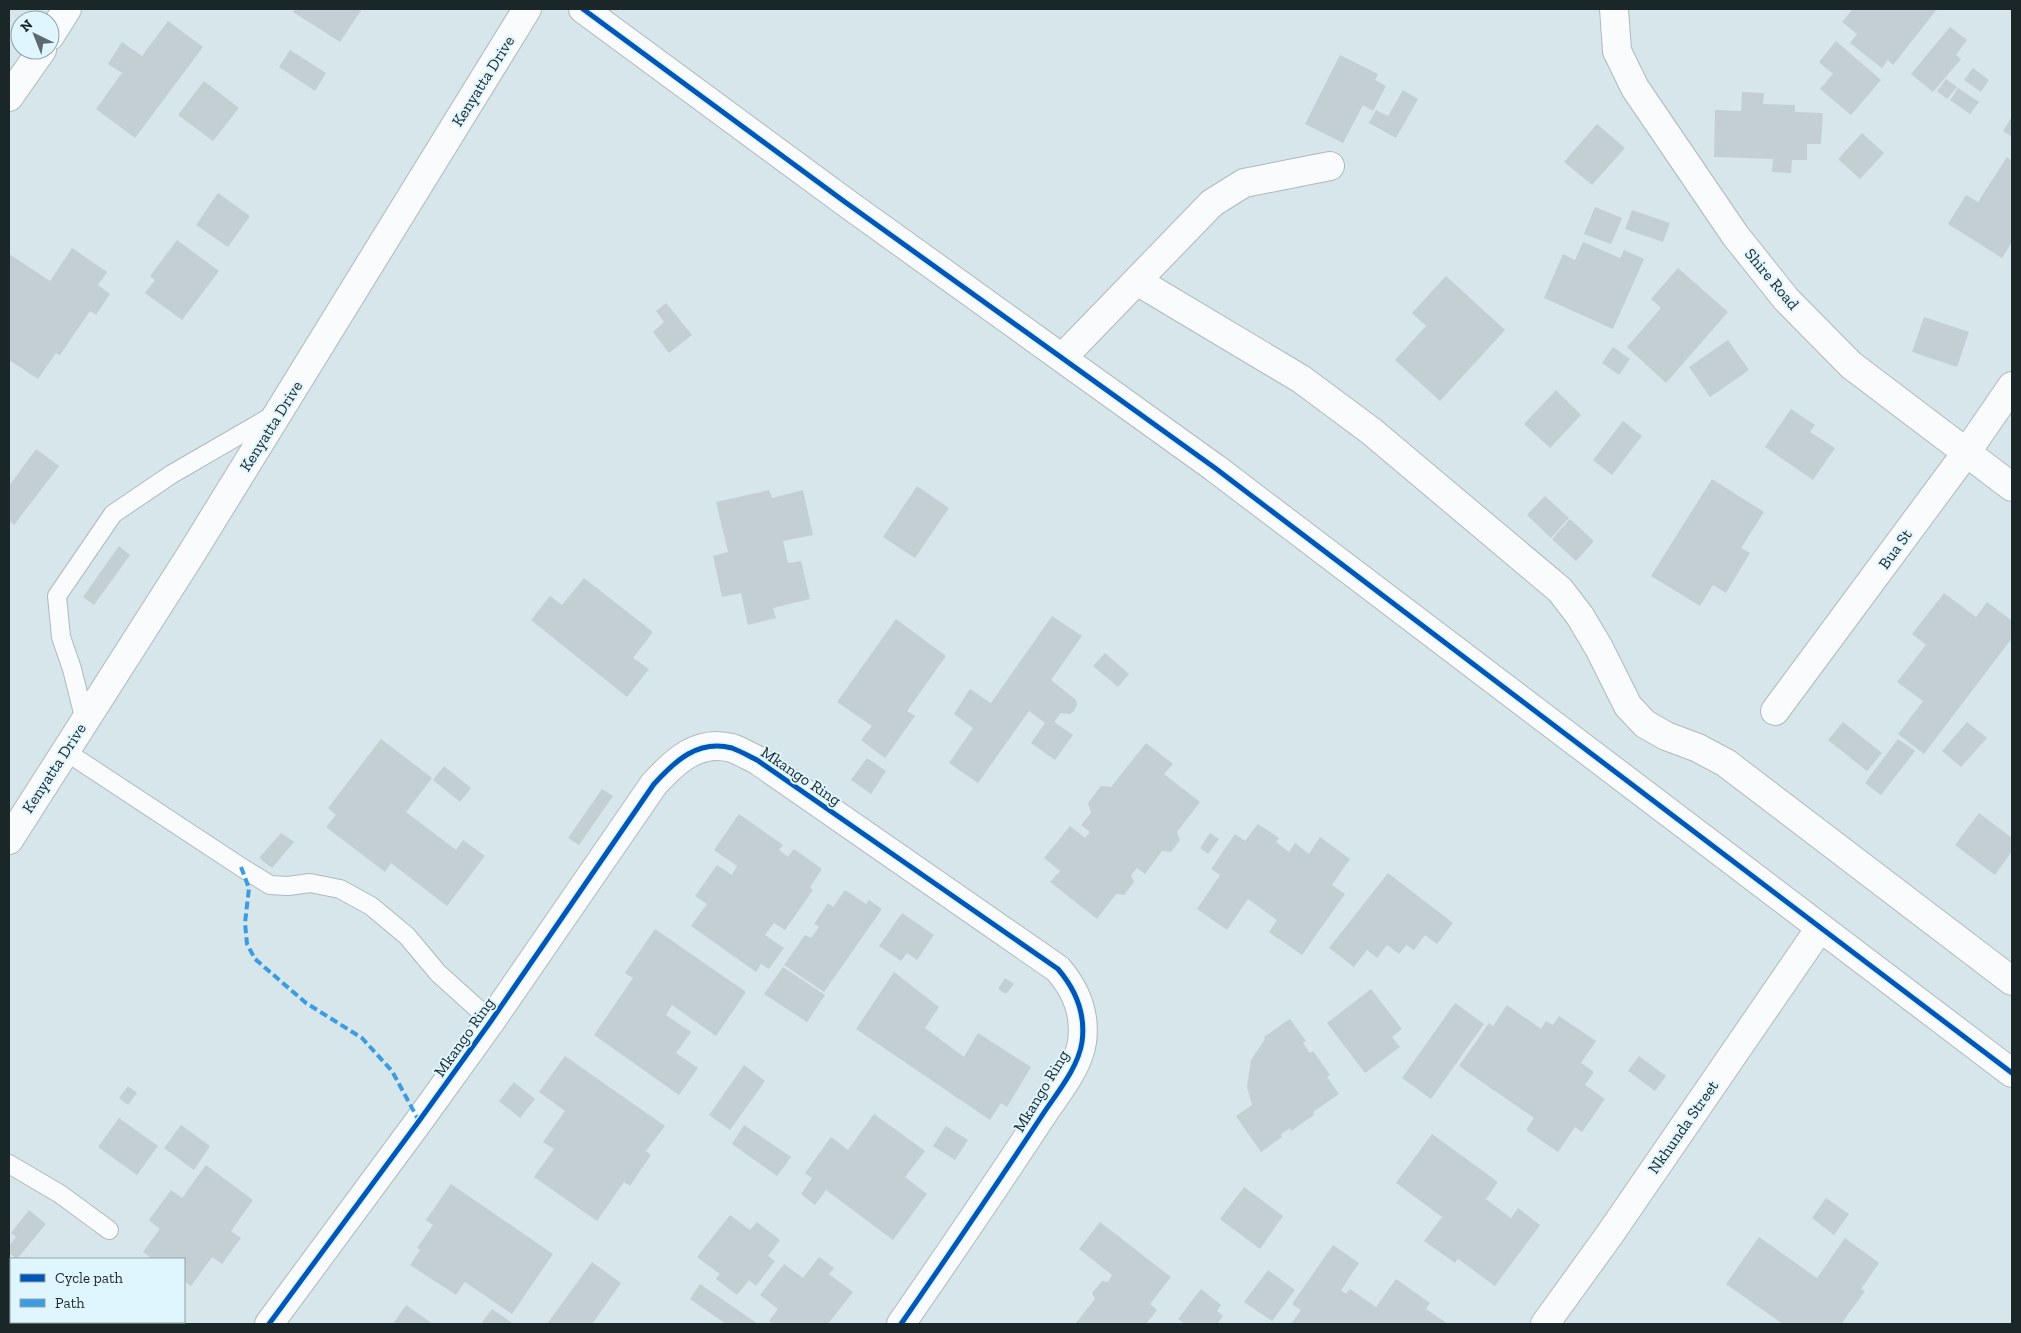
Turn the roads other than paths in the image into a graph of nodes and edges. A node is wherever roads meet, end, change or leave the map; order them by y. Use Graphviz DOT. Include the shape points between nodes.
graph roads {
  1 [pos="527,9"];
  2 [pos="583,9"];
  3 [pos="1614,9"];
  4 [pos="35,60"];
  5 [pos="9,97"];
  6 [pos="1330,166"];
  7 [pos="1137,281"];
  8 [pos="1062,358"];
  9 [pos="2012,386"];
  10 [pos="279,412"];
  11 [pos="1966,453"];
  12 [pos="2012,486"];
  13 [pos="1775,711"];
  14 [pos="85,721"];
  15 [pos="65,751"];
  16 [pos="9,840"];
  17 [pos="1820,928"];
  18 [pos="2012,981"];
  19 [pos="491,1021"];
  20 [pos="2012,1073"];
  21 [pos="9,1164"];
  22 [pos="109,1230"];
  23 [pos="269,1324"];
  24 [pos="901,1324"];
  25 [pos="1544,1324"];
  1 -- 10 [label="street, Kenyatta Drive"];
  2 -- 8 [label="street"];
  3 -- 11 [label="street, Shire Road" via="1617,51 1635,88 1741,242 1786,299 1851,365"];
  4 -- 5 [label="street"];
  6 -- 7 [label="street" via="1244,182 1212,203"];
  7 -- 8 [label="street"];
  7 -- 18 [label="street" via="1301,379 1371,430 1560,590 1595,640 1628,706 1645,724 1726,763"];
  8 -- 17 [label="street" via="1239,486"];
  9 -- 11 [label="street, Bua St"];
  10 -- 14 [label="street, Kenyatta Drive"];
  10 -- 14 [label="lane" via="172,474 113,514 57,596 61,636"];
  11 -- 12 [label="street, Shire Road"];
  11 -- 13 [label="street, Bua St"];
  14 -- 15 [label="street, Kenyatta Drive"];
  15 -- 16 [label="street, Kenyatta Drive"];
  15 -- 19 [label="lane" via="270,884 288,886 310,882 340,889 371,906 407,936 438,973"];
  17 -- 20 [label="street"];
  17 -- 25 [label="street, Nkhunda Street" via="1610,1234"];
  19 -- 23 [label="street, Mkango Ring"];
  19 -- 24 [label="street, Mkango Ring" via="654,784 675,762 692,752 716,746 733,749 757,760 1058,969 1075,993 1083,1024 1082,1043 1072,1068"];
  21 -- 22 [label="lane" via="60,1194"];
}
